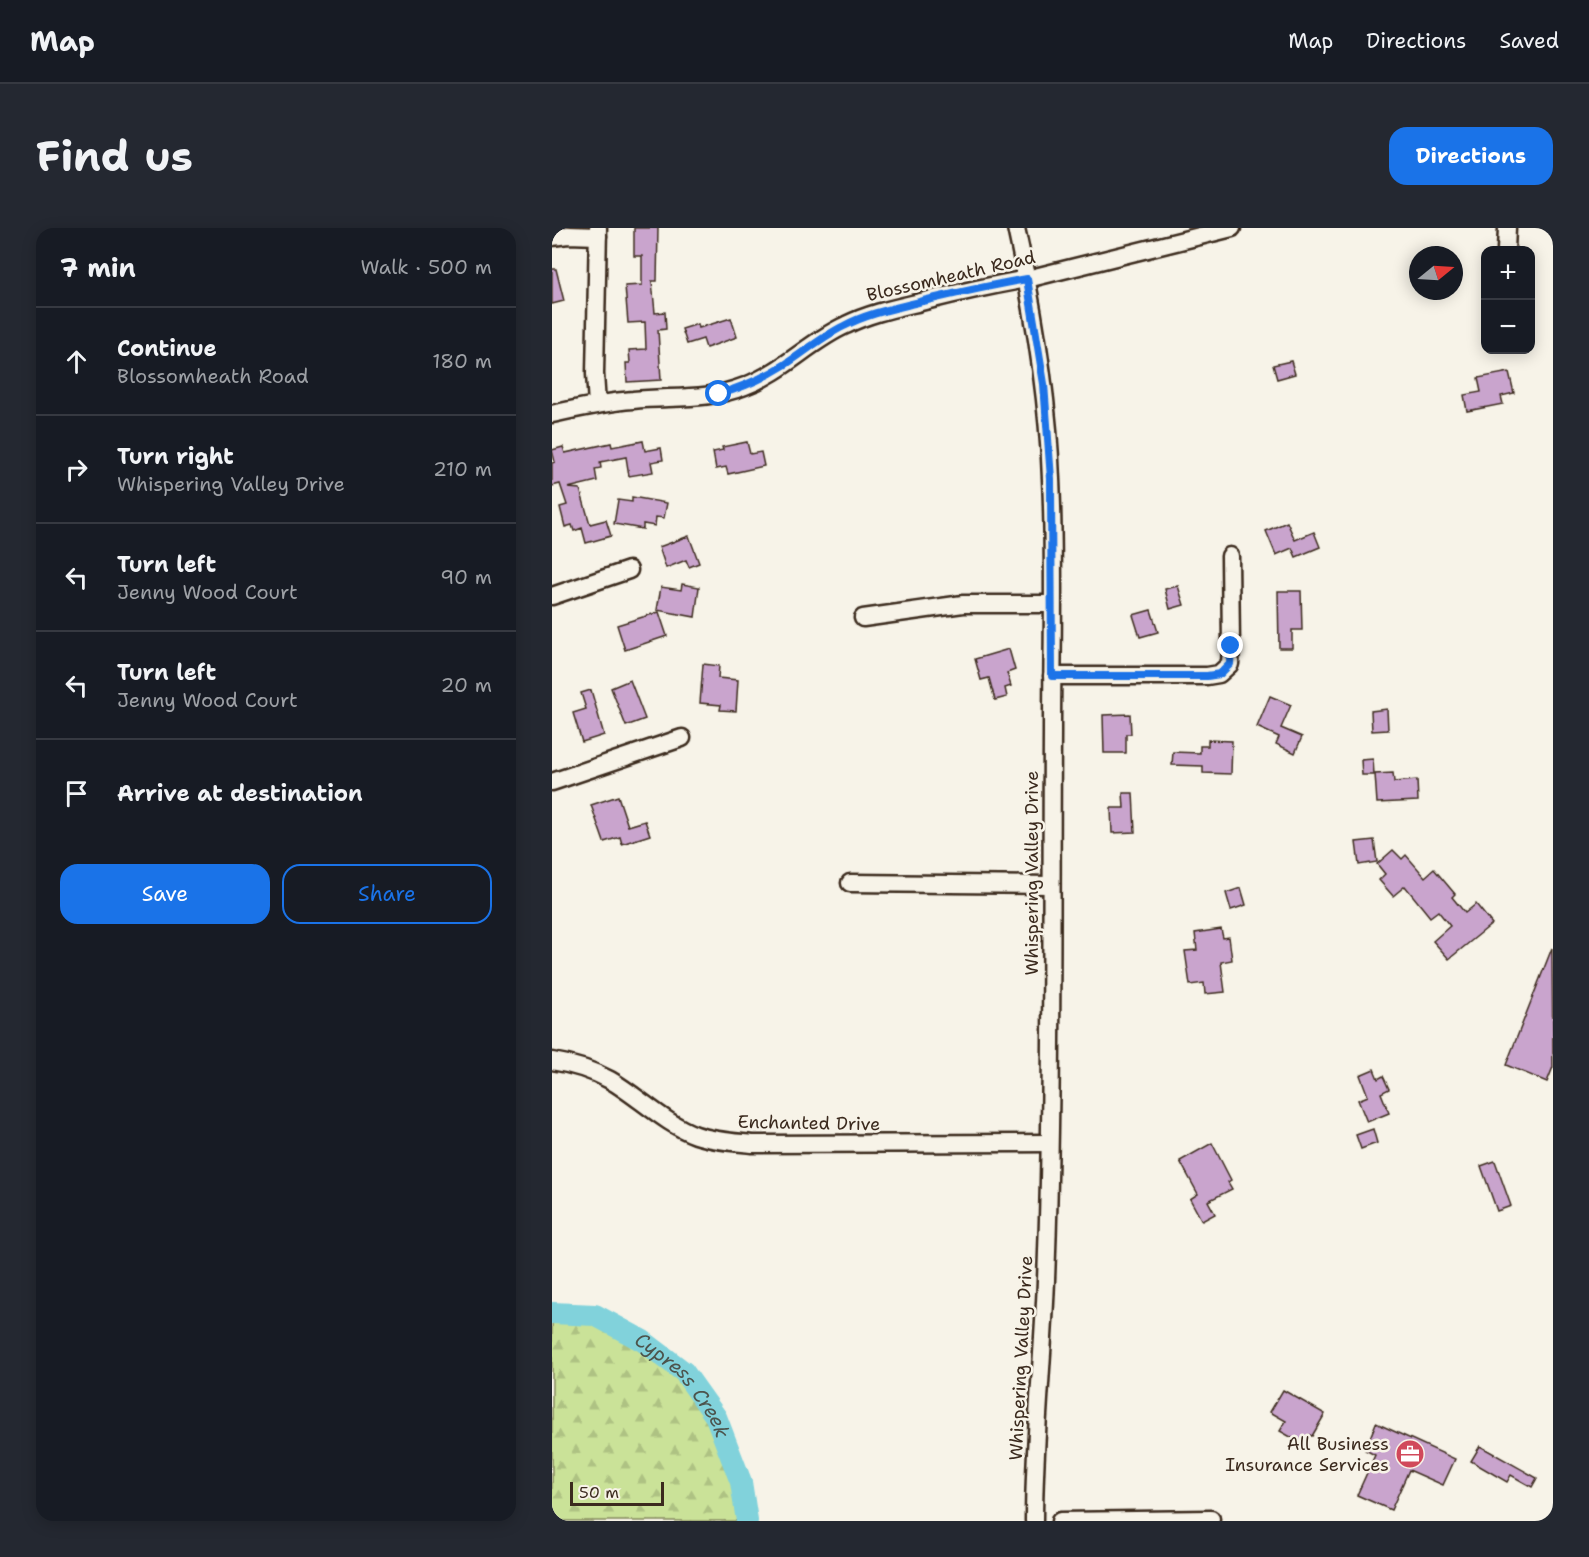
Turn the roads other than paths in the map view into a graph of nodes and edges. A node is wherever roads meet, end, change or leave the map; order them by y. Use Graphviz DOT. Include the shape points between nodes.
graph roads {
  1 [pos="1016,228"];
  2 [pos="1232,228"];
  3 [pos="1507,228"];
  4 [pos="598,232"];
  5 [pos="552,237"];
  6 [pos="1506,246"];
  7 [pos="1027,279"];
  8 [pos="597,404"];
  9 [pos="552,414"];
  10 [pos="1230,556"];
  11 [pos="628,570"];
  12 [pos="552,596"];
  13 [pos="1052,604"];
  14 [pos="863,618"];
  15 [pos="1052,676"];
  16 [pos="682,738"];
  17 [pos="552,782"];
  18 [pos="850,883"];
  19 [pos="1051,885"];
  20 [pos="552,1060"];
  21 [pos="1049,1143"];
  22 [pos="1211,1519"];
  23 [pos="1034,1521"];
  24 [pos="1060,1521"];
  1 -- 7 [label="street, Whispering Valley Drive"];
  2 -- 7 [label="street, Blossomheath Road"];
  3 -- 6 [label="street"];
  4 -- 5 [label="street"];
  4 -- 8 [label="street"];
  7 -- 8 [label="street, Blossomheath Road" via="862,318 830,333 765,377 736,389 705,397"];
  7 -- 13 [label="street, Whispering Valley Drive" via="1048,434"];
  8 -- 9 [label="street, Blossomheath Road"];
  10 -- 15 [label="street" via="1230,664 1220,674"];
  11 -- 12 [label="street"];
  13 -- 14 [label="street" via="963,604"];
  13 -- 15 [label="street, Whispering Valley Drive"];
  15 -- 19 [label="street, Whispering Valley Drive"];
  16 -- 17 [label="street"];
  18 -- 19 [label="street"];
  19 -- 21 [label="street, Whispering Valley Drive"];
  20 -- 21 [label="street, Enchanted Drive" via="609,1079 678,1126 716,1140 752,1144"];
  21 -- 23 [label="street, Whispering Valley Drive"];
  22 -- 24 [label="street"];
}
